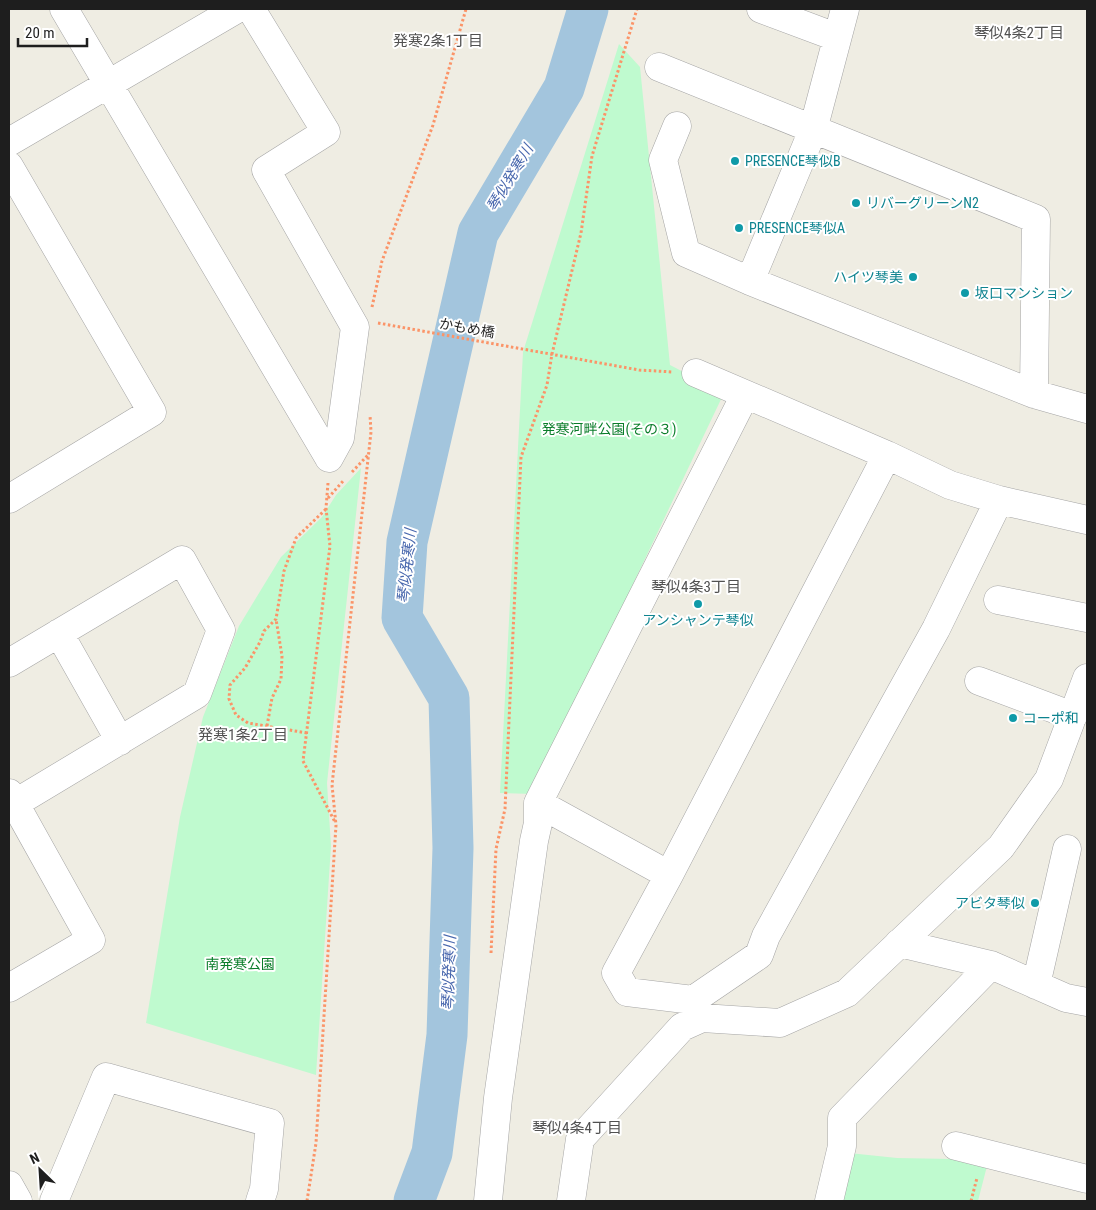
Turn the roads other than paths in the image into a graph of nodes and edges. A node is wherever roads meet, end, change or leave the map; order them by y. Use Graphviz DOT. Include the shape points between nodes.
graph roads {
  1 [pos="64,9"];
  2 [pos="237,9"];
  3 [pos="251,9"];
  4 [pos="761,9"];
  5 [pos="844,9"];
  6 [pos="836,37"];
  7 [pos="659,67"];
  8 [pos="108,84"];
  9 [pos="677,126"];
  10 [pos="813,130"];
  11 [pos="9,142"];
  12 [pos="9,166"];
  13 [pos="750,281"];
  14 [pos="696,373"];
  15 [pos="1034,394"];
  16 [pos="745,395"];
  17 [pos="1087,409"];
  18 [pos="888,455"];
  19 [pos="9,499"];
  20 [pos="998,500"];
  21 [pos="1087,520"];
  22 [pos="998,600"];
  23 [pos="1087,618"];
  24 [pos="59,633"];
  25 [pos="9,663"];
  26 [pos="1087,678"];
  27 [pos="979,680"];
  28 [pos="1073,716"];
  29 [pos="120,741"];
  30 [pos="11,801"];
  31 [pos="538,803"];
  32 [pos="1067,849"];
  33 [pos="669,875"];
  34 [pos="899,943"];
  35 [pos="991,965"];
  36 [pos="1036,984"];
  37 [pos="9,988"];
  38 [pos="1087,1002"];
  39 [pos="956,1146"];
  40 [pos="1087,1179"];
  41 [pos="54,1201"];
  42 [pos="260,1201"];
  43 [pos="488,1201"];
  44 [pos="570,1201"];
  45 [pos="829,1201"];
  1 -- 8 [label="street"];
  2 -- 8 [label="street"];
  3 -- 8 [label="street" via="326,132 266,170 363,320 340,438 329,458"];
  4 -- 6 [label="street"];
  5 -- 6 [label="street"];
  6 -- 10 [label="street"];
  7 -- 10 [label="street"];
  8 -- 11 [label="street"];
  9 -- 13 [label="street" via="663,160 686,252"];
  10 -- 13 [label="street"];
  10 -- 15 [label="street" via="1036,219"];
  12 -- 19 [label="street" via="152,412"];
  13 -- 15 [label="street"];
  14 -- 16 [label="street"];
  15 -- 17 [label="street"];
  16 -- 18 [label="street"];
  16 -- 31 [label="street"];
  18 -- 20 [label="street" via="950,485"];
  18 -- 33 [label="street"];
  20 -- 21 [label="street"];
  20 -- 33 [label="street" via="936,629 766,936 759,955 692,1000 627,992 616,973"];
  22 -- 23 [label="street"];
  24 -- 25 [label="street"];
  24 -- 29 [label="street"];
  24 -- 29 [label="street" via="182,560 221,630 197,694"];
  26 -- 28 [label="street"];
  27 -- 28 [label="street"];
  28 -- 34 [label="street" via="1049,779 1001,847"];
  29 -- 30 [label="street"];
  30 -- 37 [label="street" via="91,940"];
  31 -- 33 [label="street"];
  31 -- 43 [label="street"];
  32 -- 36 [label="street"];
  34 -- 35 [label="street"];
  34 -- 44 [label="street" via="847,993 780,1023 702,1018 682,1027 580,1139"];
  35 -- 36 [label="street"];
  35 -- 45 [label="street" via="842,1118 842,1146"];
  36 -- 38 [label="street" via="1066,998"];
  39 -- 40 [label="street"];
  41 -- 42 [label="street" via="106,1077 270,1122"];
}
